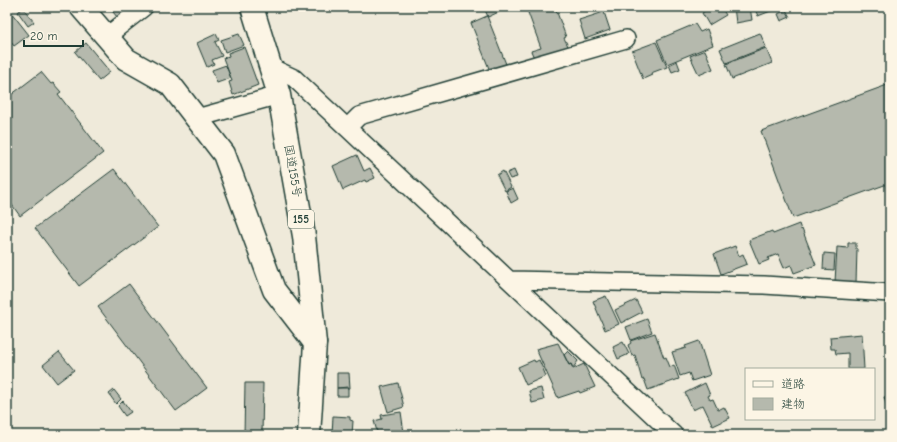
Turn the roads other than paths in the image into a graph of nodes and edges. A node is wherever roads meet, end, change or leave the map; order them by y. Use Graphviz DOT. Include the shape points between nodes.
graph roads {
  1 [pos="81,7"];
  2 [pos="144,7"];
  3 [pos="252,7"];
  4 [pos="107,36"];
  5 [pos="626,39"];
  6 [pos="270,67"];
  7 [pos="279,95"];
  8 [pos="197,118"];
  9 [pos="347,128"];
  10 [pos="510,280"];
  11 [pos="890,293"];
  12 [pos="315,343"];
  13 [pos="309,435"];
  14 [pos="674,435"];
  1 -- 4 [label="main road"];
  2 -- 4 [label="street"];
  3 -- 6 [label="main road, 国道155号 / 155"];
  4 -- 8 [label="main road" via="126,59 170,84"];
  5 -- 9 [label="street" via="359,116"];
  6 -- 7 [label="main road, 国道155号 / 155"];
  6 -- 9 [label="street" via="294,78"];
  7 -- 8 [label="street"];
  7 -- 12 [label="main road, 国道155号 / 155" via="304,236"];
  8 -- 12 [label="main road" via="224,154 274,290"];
  9 -- 10 [label="street"];
  10 -- 11 [label="street" via="764,285"];
  10 -- 14 [label="street"];
  12 -- 13 [label="main road, 国道155号 / 155"];
}
